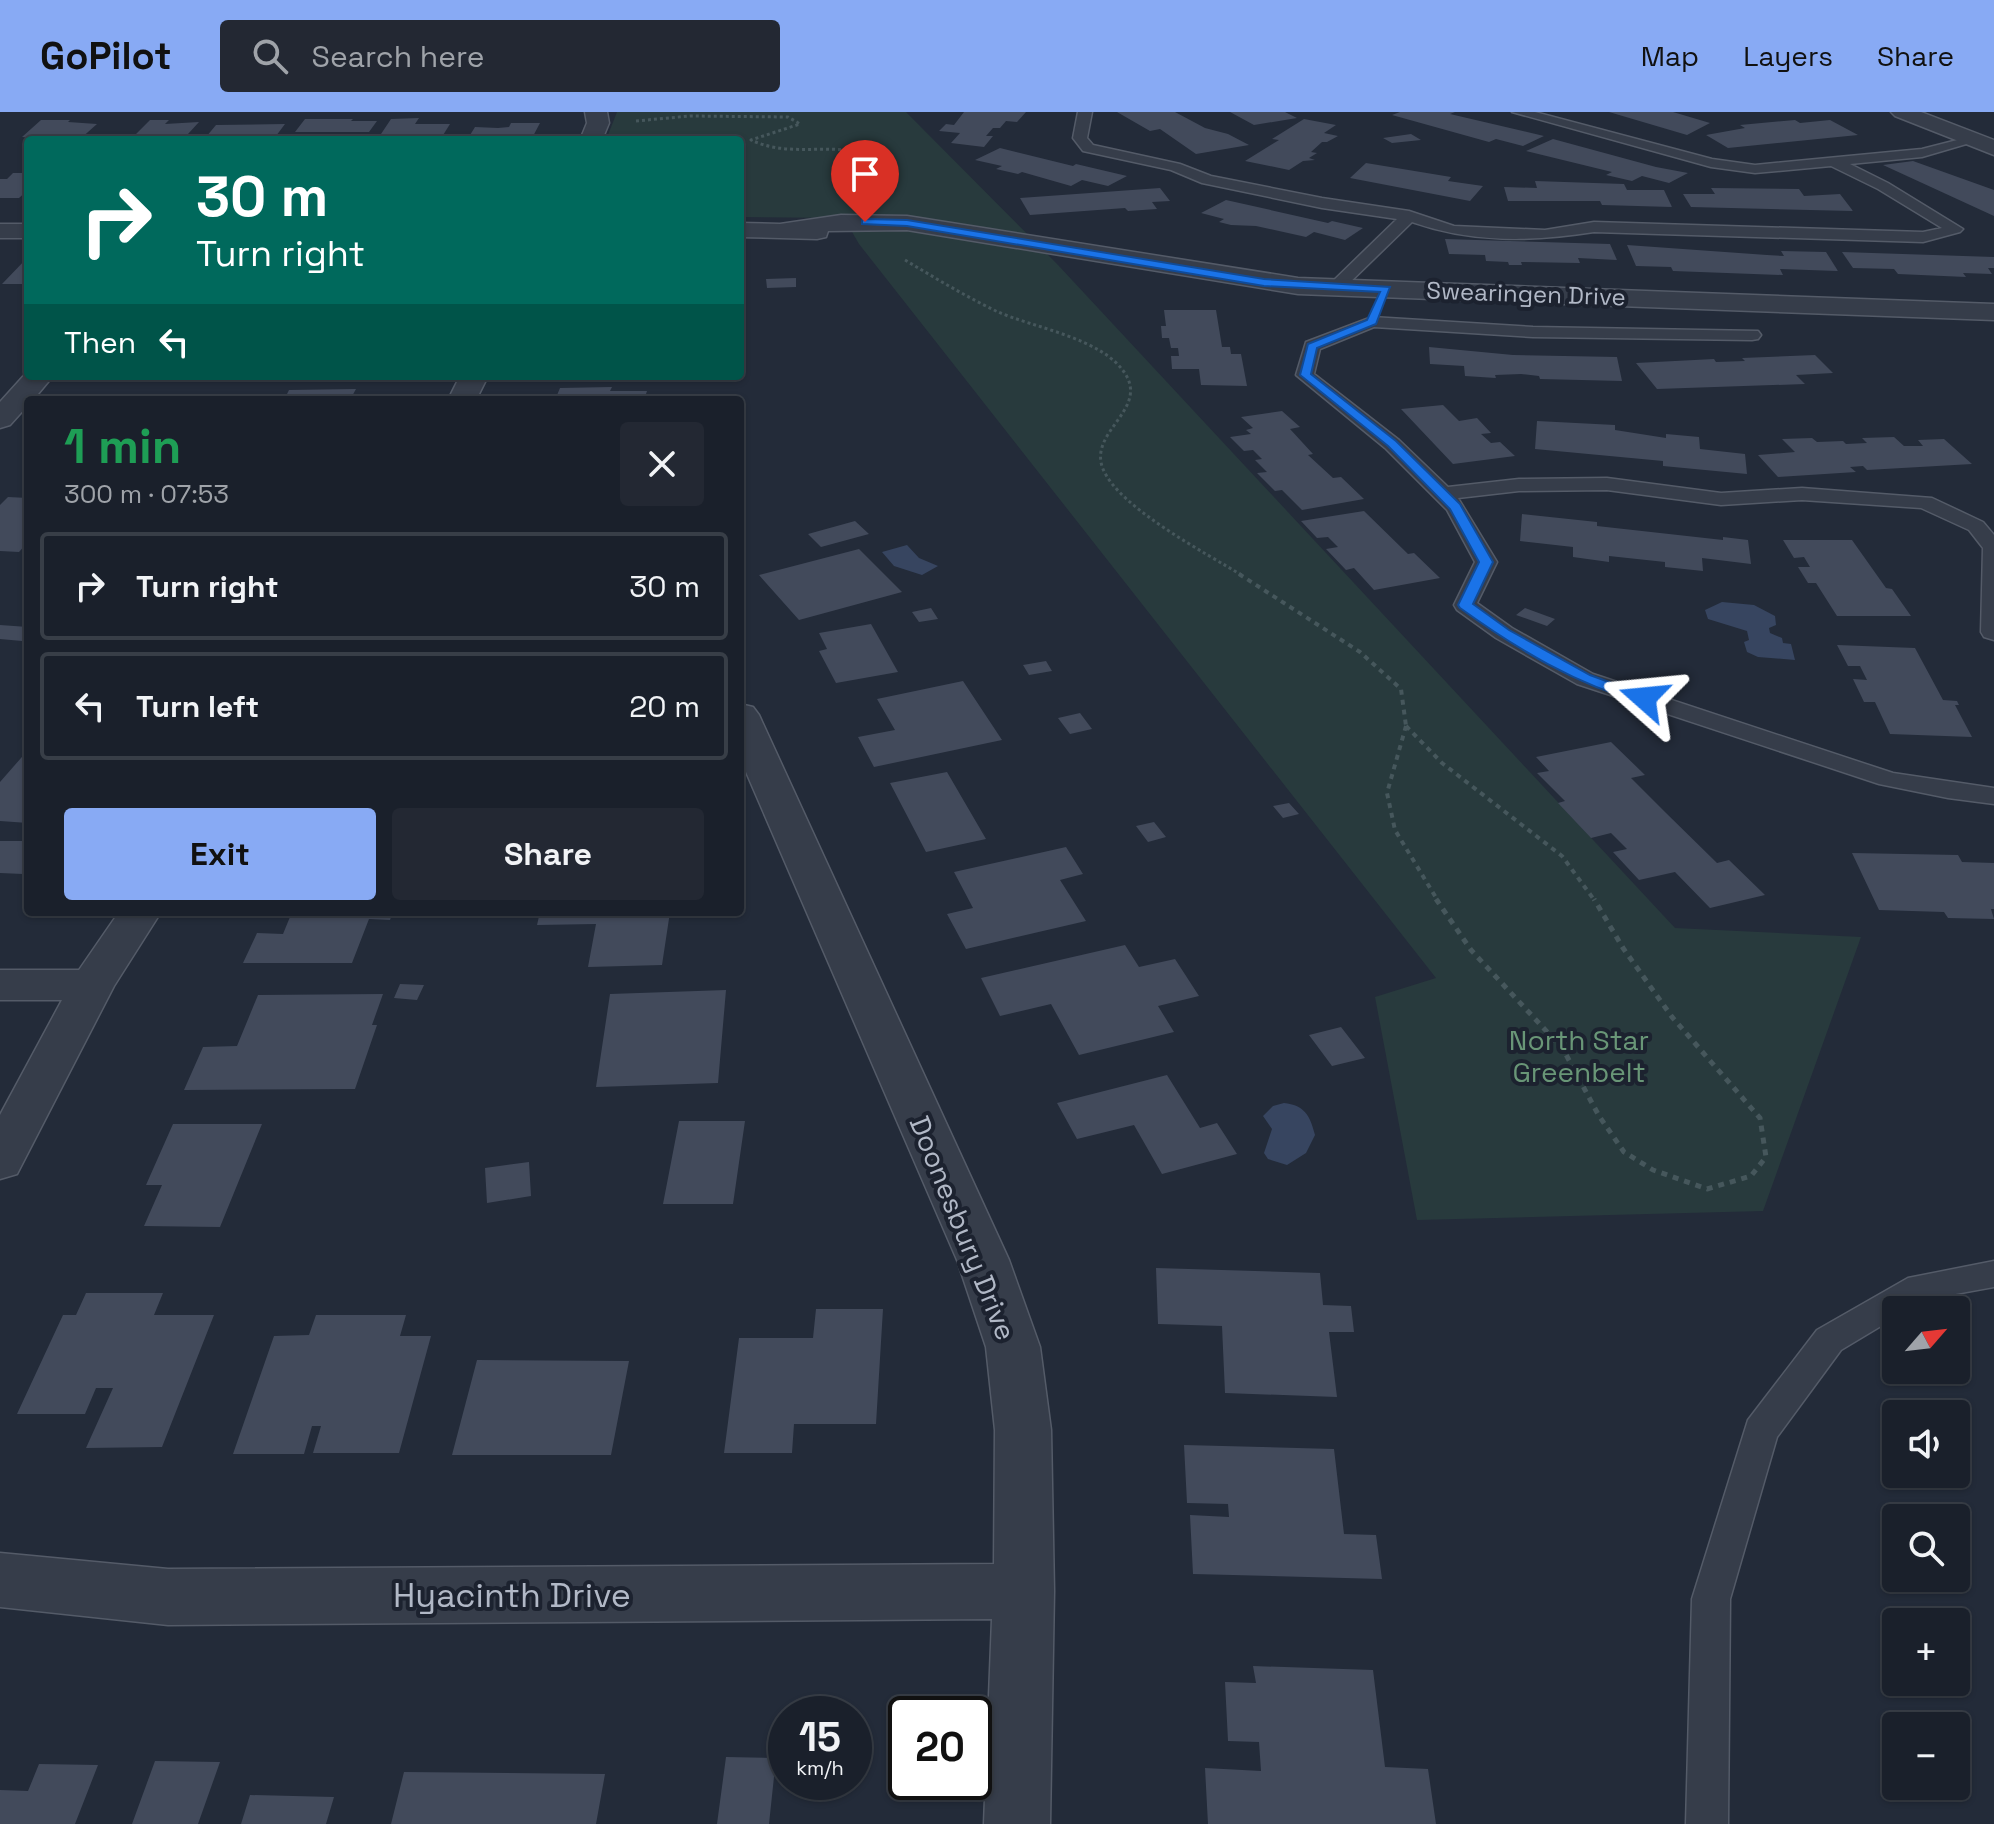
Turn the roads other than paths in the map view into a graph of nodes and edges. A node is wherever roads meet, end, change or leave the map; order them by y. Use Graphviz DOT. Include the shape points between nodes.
graph roads {
  1 [pos="1085,112"];
  2 [pos="1519,112"];
  3 [pos="1902,112"];
  4 [pos="1987,141"];
  5 [pos="1832,161"];
  6 [pos="1409,216"];
  7 [pos="744,230"];
  8 [pos="0,231"];
  9 [pos="24,231"];
  10 [pos="1336,287"];
  11 [pos="1386,289"];
  12 [pos="1994,312"];
  13 [pos="1372,322"];
  14 [pos="1752,335"];
  15 [pos="35,380"];
  16 [pos="0,419"];
  17 [pos="1443,494"];
  18 [pos="1994,633"];
  19 [pos="744,724"];
  20 [pos="1994,796"];
  21 [pos="137,916"];
  22 [pos="0,985"];
  23 [pos="92,985"];
  24 [pos="0,1161"];
  25 [pos="1994,1274"];
  26 [pos="0,1580"];
  27 [pos="1024,1591"];
  28 [pos="1017,1824"];
  29 [pos="1707,1824"];
  1 -- 6 [label="lane" via="1080,138 1088,148 1175,167 1207,180"];
  2 -- 5 [label="lane" via="1711,163 1755,169"];
  3 -- 4 [label="street"];
  4 -- 5 [label="lane"];
  5 -- 6 [label="lane" via="1955,229 1923,237 1594,227 1545,235 1452,231"];
  6 -- 10 [label="lane"];
  7 -- 10 [label="street, Swearingen Drive" via="905,237 965,234 1264,283"];
  8 -- 9 [label="street"];
  10 -- 11 [label="street, Swearingen Drive"];
  11 -- 12 [label="street, Swearingen Drive"];
  11 -- 13 [label="lane"];
  13 -- 14 [label="lane" via="1533,332"];
  13 -- 17 [label="lane" via="1312,346 1305,375 1392,444"];
  15 -- 16 [label="street"];
  17 -- 18 [label="lane" via="1519,485 1607,484 1721,499 1802,494 1925,502 1976,526 1993,548"];
  17 -- 20 [label="lane" via="1456,507 1486,562 1465,605 1585,679 1888,779"];
  19 -- 27 [label="street, Doonesbury Drive" via="983,1260 1013,1347 1023,1430"];
  21 -- 23 [label="street"];
  22 -- 23 [label="street"];
  23 -- 24 [label="street"];
  25 -- 29 [label="lane" via="1920,1287 1829,1340 1761,1431 1711,1599"];
  26 -- 27 [label="street, Hyacinth Drive" via="168,1597"];
  27 -- 28 [label="street, Doonesbury Drive"];
}
